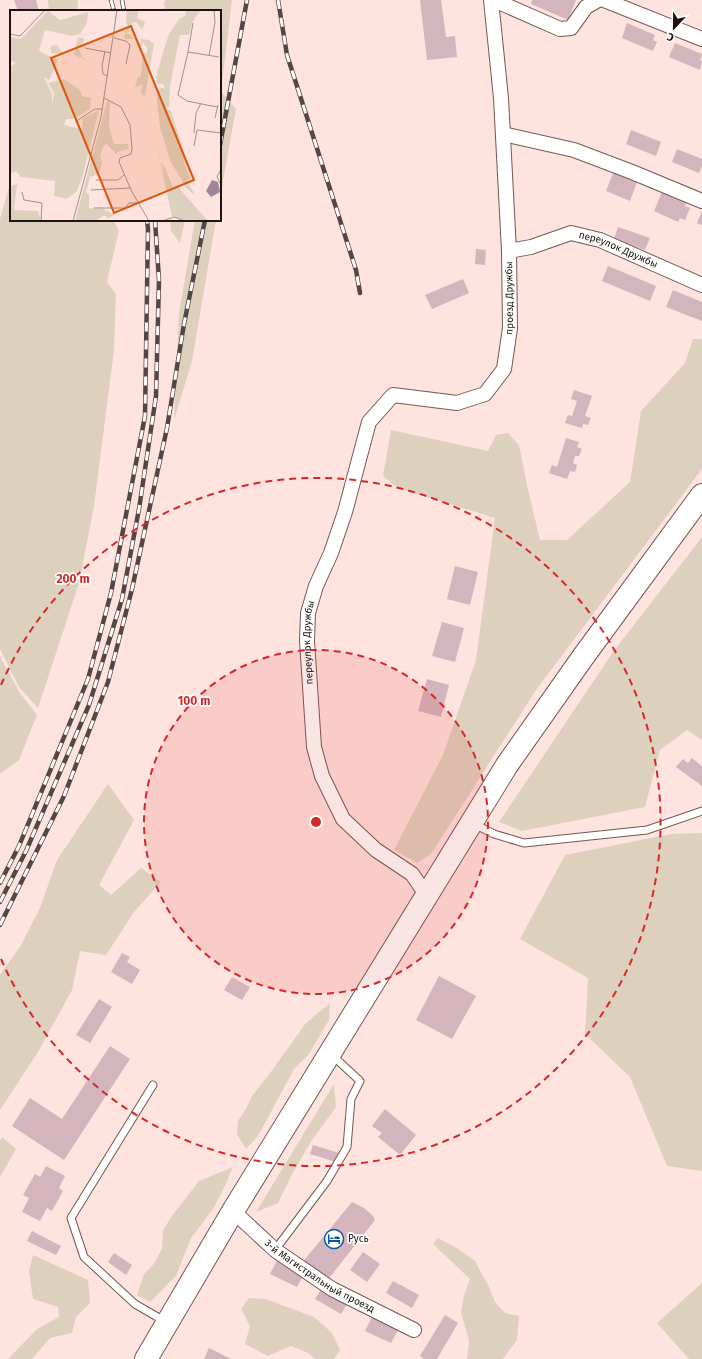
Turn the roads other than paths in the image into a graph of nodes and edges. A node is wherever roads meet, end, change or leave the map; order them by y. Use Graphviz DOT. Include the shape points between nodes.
graph roads {
  1 [pos="492,0"];
  2 [pos="598,0"];
  3 [pos="604,0"];
  4 [pos="702,39"];
  5 [pos="503,134"];
  6 [pos="702,201"];
  7 [pos="509,251"];
  8 [pos="702,285"];
  9 [pos="424,400"];
  10 [pos="702,495"];
  11 [pos="702,811"];
  12 [pos="472,822"];
  13 [pos="427,896"];
  14 [pos="330,1053"];
  15 [pos="152,1085"];
  16 [pos="233,1211"];
  17 [pos="275,1250"];
  18 [pos="167,1323"];
  19 [pos="414,1330"];
  20 [pos="150,1356"];
  1 -- 2 [label="street" via="560,29 571,28 586,7"];
  1 -- 5 [label="street, проезд Дружбы"];
  3 -- 4 [label="street"];
  5 -- 6 [label="street" via="574,150"];
  5 -- 7 [label="street, проезд Дружбы"];
  7 -- 8 [label="street, переулок Дружбы" via="531,247 571,233 600,240"];
  7 -- 9 [label="street, проезд Дружбы" via="510,328 504,369 485,394 457,403"];
  9 -- 13 [label="street, переулок Дружбы" via="393,395 369,422 345,512 308,613 307,641 314,747 322,776 343,819 376,850 412,874"];
  10 -- 12 [label="main road" via="583,656 520,746"];
  11 -- 12 [label="lane" via="647,830 524,843 494,834"];
  12 -- 13 [label="main road"];
  13 -- 14 [label="main road"];
  14 -- 16 [label="main road"];
  14 -- 17 [label="lane" via="360,1081 351,1099 347,1148 327,1181"];
  15 -- 18 [label="lane" via="71,1218 84,1257 135,1304"];
  16 -- 17 [label="street, 3-й Магистральный проезд"];
  16 -- 18 [label="main road"];
  17 -- 19 [label="street, 3-й Магистральный проезд" via="332,1289"];
  18 -- 20 [label="main road"];
}
